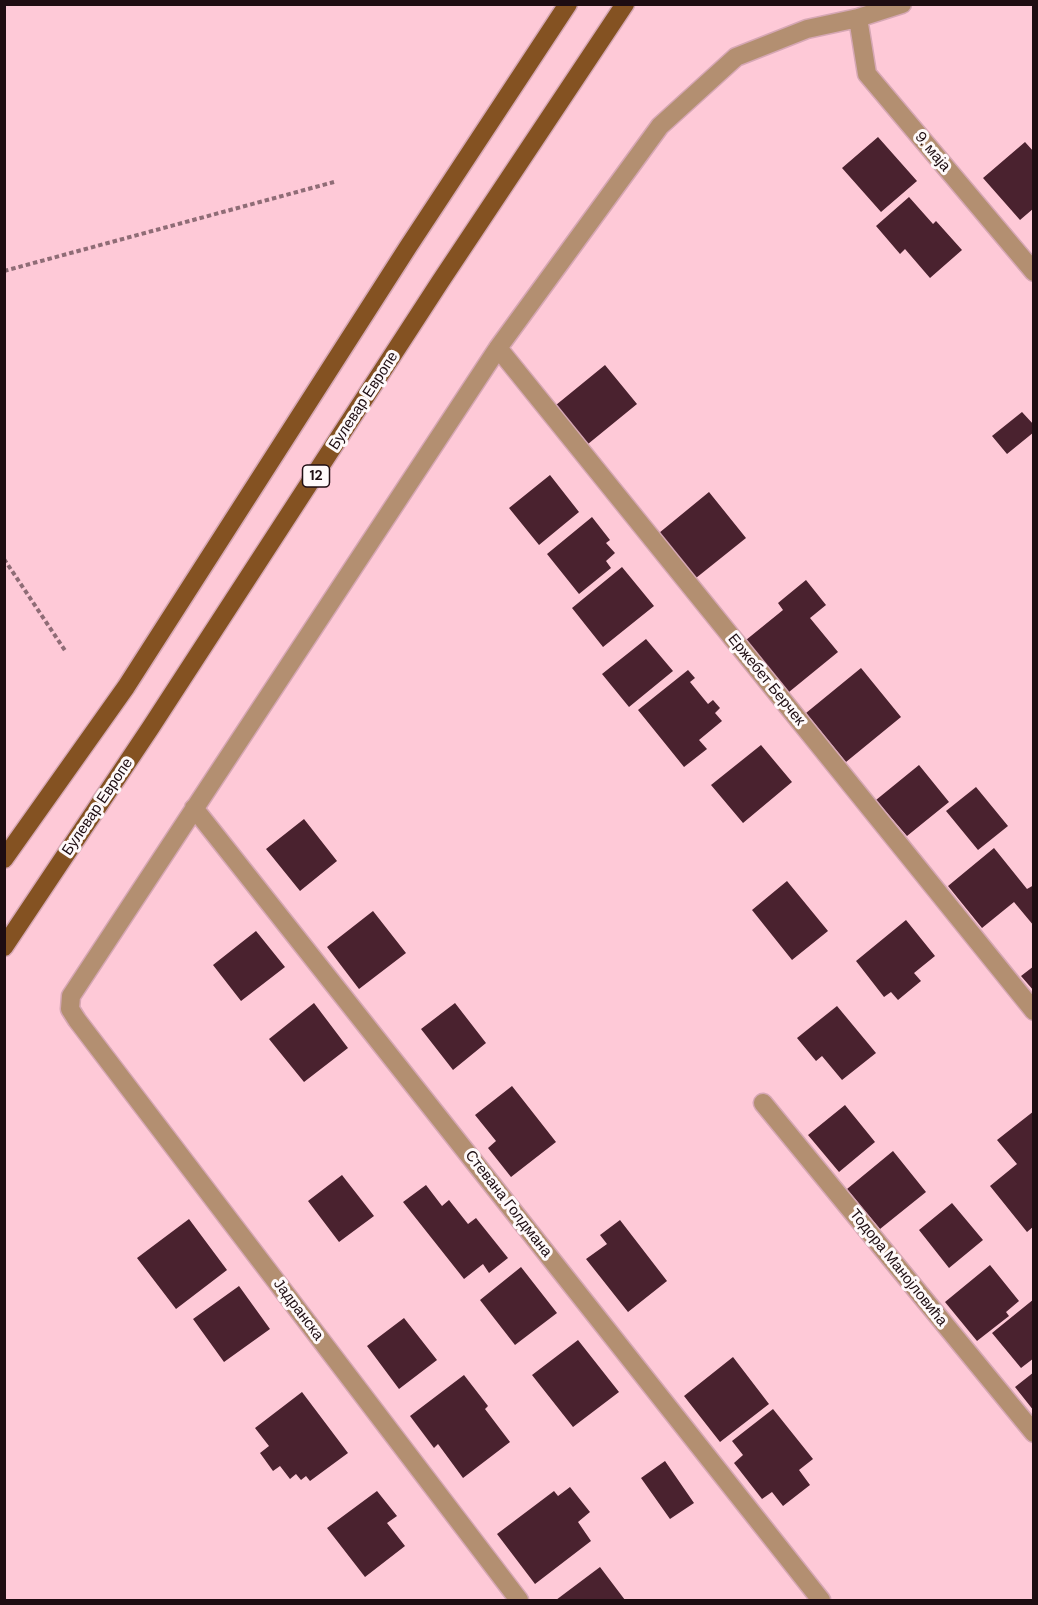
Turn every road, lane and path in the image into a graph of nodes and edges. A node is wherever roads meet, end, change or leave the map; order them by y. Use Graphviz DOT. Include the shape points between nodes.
graph roads {
  1 [pos="568,4"];
  2 [pos="626,4"];
  3 [pos="902,4"];
  4 [pos="858,18"];
  5 [pos="334,182"];
  6 [pos="4,271"];
  7 [pos="1034,272"];
  8 [pos="498,348"];
  9 [pos="4,559"];
  10 [pos="66,652"];
  11 [pos="195,808"];
  12 [pos="4,859"];
  13 [pos="4,947"];
  14 [pos="1034,1011"];
  15 [pos="763,1103"];
  16 [pos="1034,1433"];
  17 [pos="519,1600"];
  18 [pos="822,1600"];
  1 -- 12 [label="main road" via="126,687"];
  2 -- 13 [label="main road, Булевар Европе / 12"];
  3 -- 4 [label="street"];
  4 -- 7 [label="street, 9. маја" via="867,74"];
  4 -- 8 [label="street" via="807,29 736,57 660,126"];
  5 -- 6 [label="path"];
  8 -- 11 [label="street"];
  8 -- 14 [label="street, Ержебет Берчек"];
  9 -- 10 [label="path"];
  11 -- 17 [label="street, Јадранска" via="71,996 70,1009"];
  11 -- 18 [label="street, Стевана Голдмана"];
  15 -- 16 [label="street, Тодора Манојловића"];
}
